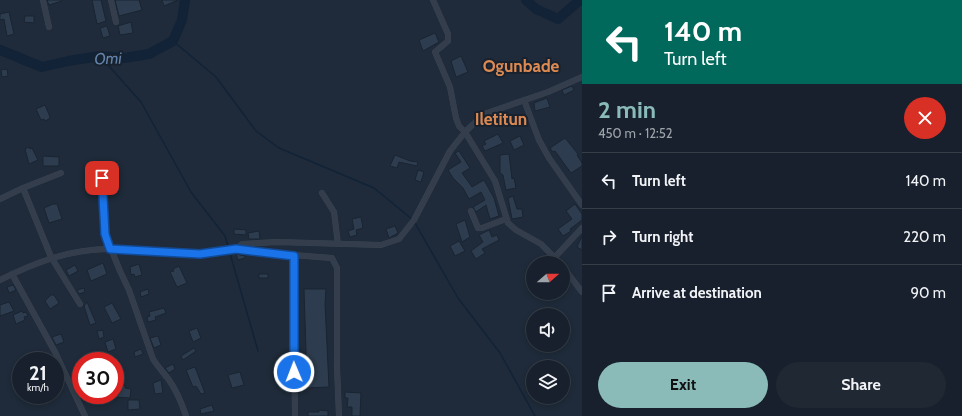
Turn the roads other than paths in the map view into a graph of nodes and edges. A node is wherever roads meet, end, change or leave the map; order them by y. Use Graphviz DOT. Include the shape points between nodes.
graph roads {
  1 [pos="43,0"];
  2 [pos="111,0"];
  3 [pos="433,0"];
  4 [pos="116,22"];
  5 [pos="49,27"];
  6 [pos="582,77"];
  7 [pos="524,100"];
  8 [pos="465,132"];
  9 [pos="101,164"];
  10 [pos="61,173"];
  11 [pos="23,188"];
  12 [pos="322,193"];
  13 [pos="0,199"];
  14 [pos="582,205"];
  15 [pos="471,211"];
  16 [pos="506,219"];
  17 [pos="582,228"];
  18 [pos="338,244"];
  19 [pos="110,249"];
  20 [pos="233,250"];
  21 [pos="294,256"];
  22 [pos="554,256"];
  23 [pos="556,256"];
  24 [pos="51,257"];
  25 [pos="12,274"];
  26 [pos="570,276"];
  27 [pos="0,280"];
  28 [pos="582,292"];
  29 [pos="80,304"];
  30 [pos="85,416"];
  31 [pos="186,416"];
  32 [pos="295,416"];
  33 [pos="339,416"];
  1 -- 5 [label="street"];
  2 -- 4 [label="street"];
  3 -- 8 [label="street" via="448,34 448,41 435,52 450,87 459,126"];
  6 -- 7 [label="street"];
  7 -- 8 [label="street" via="484,114"];
  7 -- 14 [label="street" via="539,140"];
  8 -- 16 [label="street" via="495,181"];
  8 -- 18 [label="street" via="450,151 414,220 399,239 381,245"];
  9 -- 19 [label="street" via="105,234"];
  10 -- 11 [label="street"];
  11 -- 13 [label="street"];
  11 -- 24 [label="street"];
  12 -- 18 [label="street" via="334,212"];
  15 -- 16 [label="street" via="478,228"];
  16 -- 22 [label="street" via="511,227 541,244"];
  17 -- 23 [label="street"];
  18 -- 20 [label="street" via="255,243 242,244"];
  19 -- 20 [label="street" via="200,254"];
  19 -- 24 [label="street"];
  19 -- 31 [label="street" via="129,290 153,359 169,381"];
  20 -- 21 [label="street"];
  21 -- 32 [label="street"];
  21 -- 33 [label="street" via="332,258 337,268"];
  24 -- 25 [label="street"];
  24 -- 29 [label="street"];
  25 -- 27 [label="street"];
  25 -- 30 [label="street" via="56,352"];
  26 -- 28 [label="street"];
}
